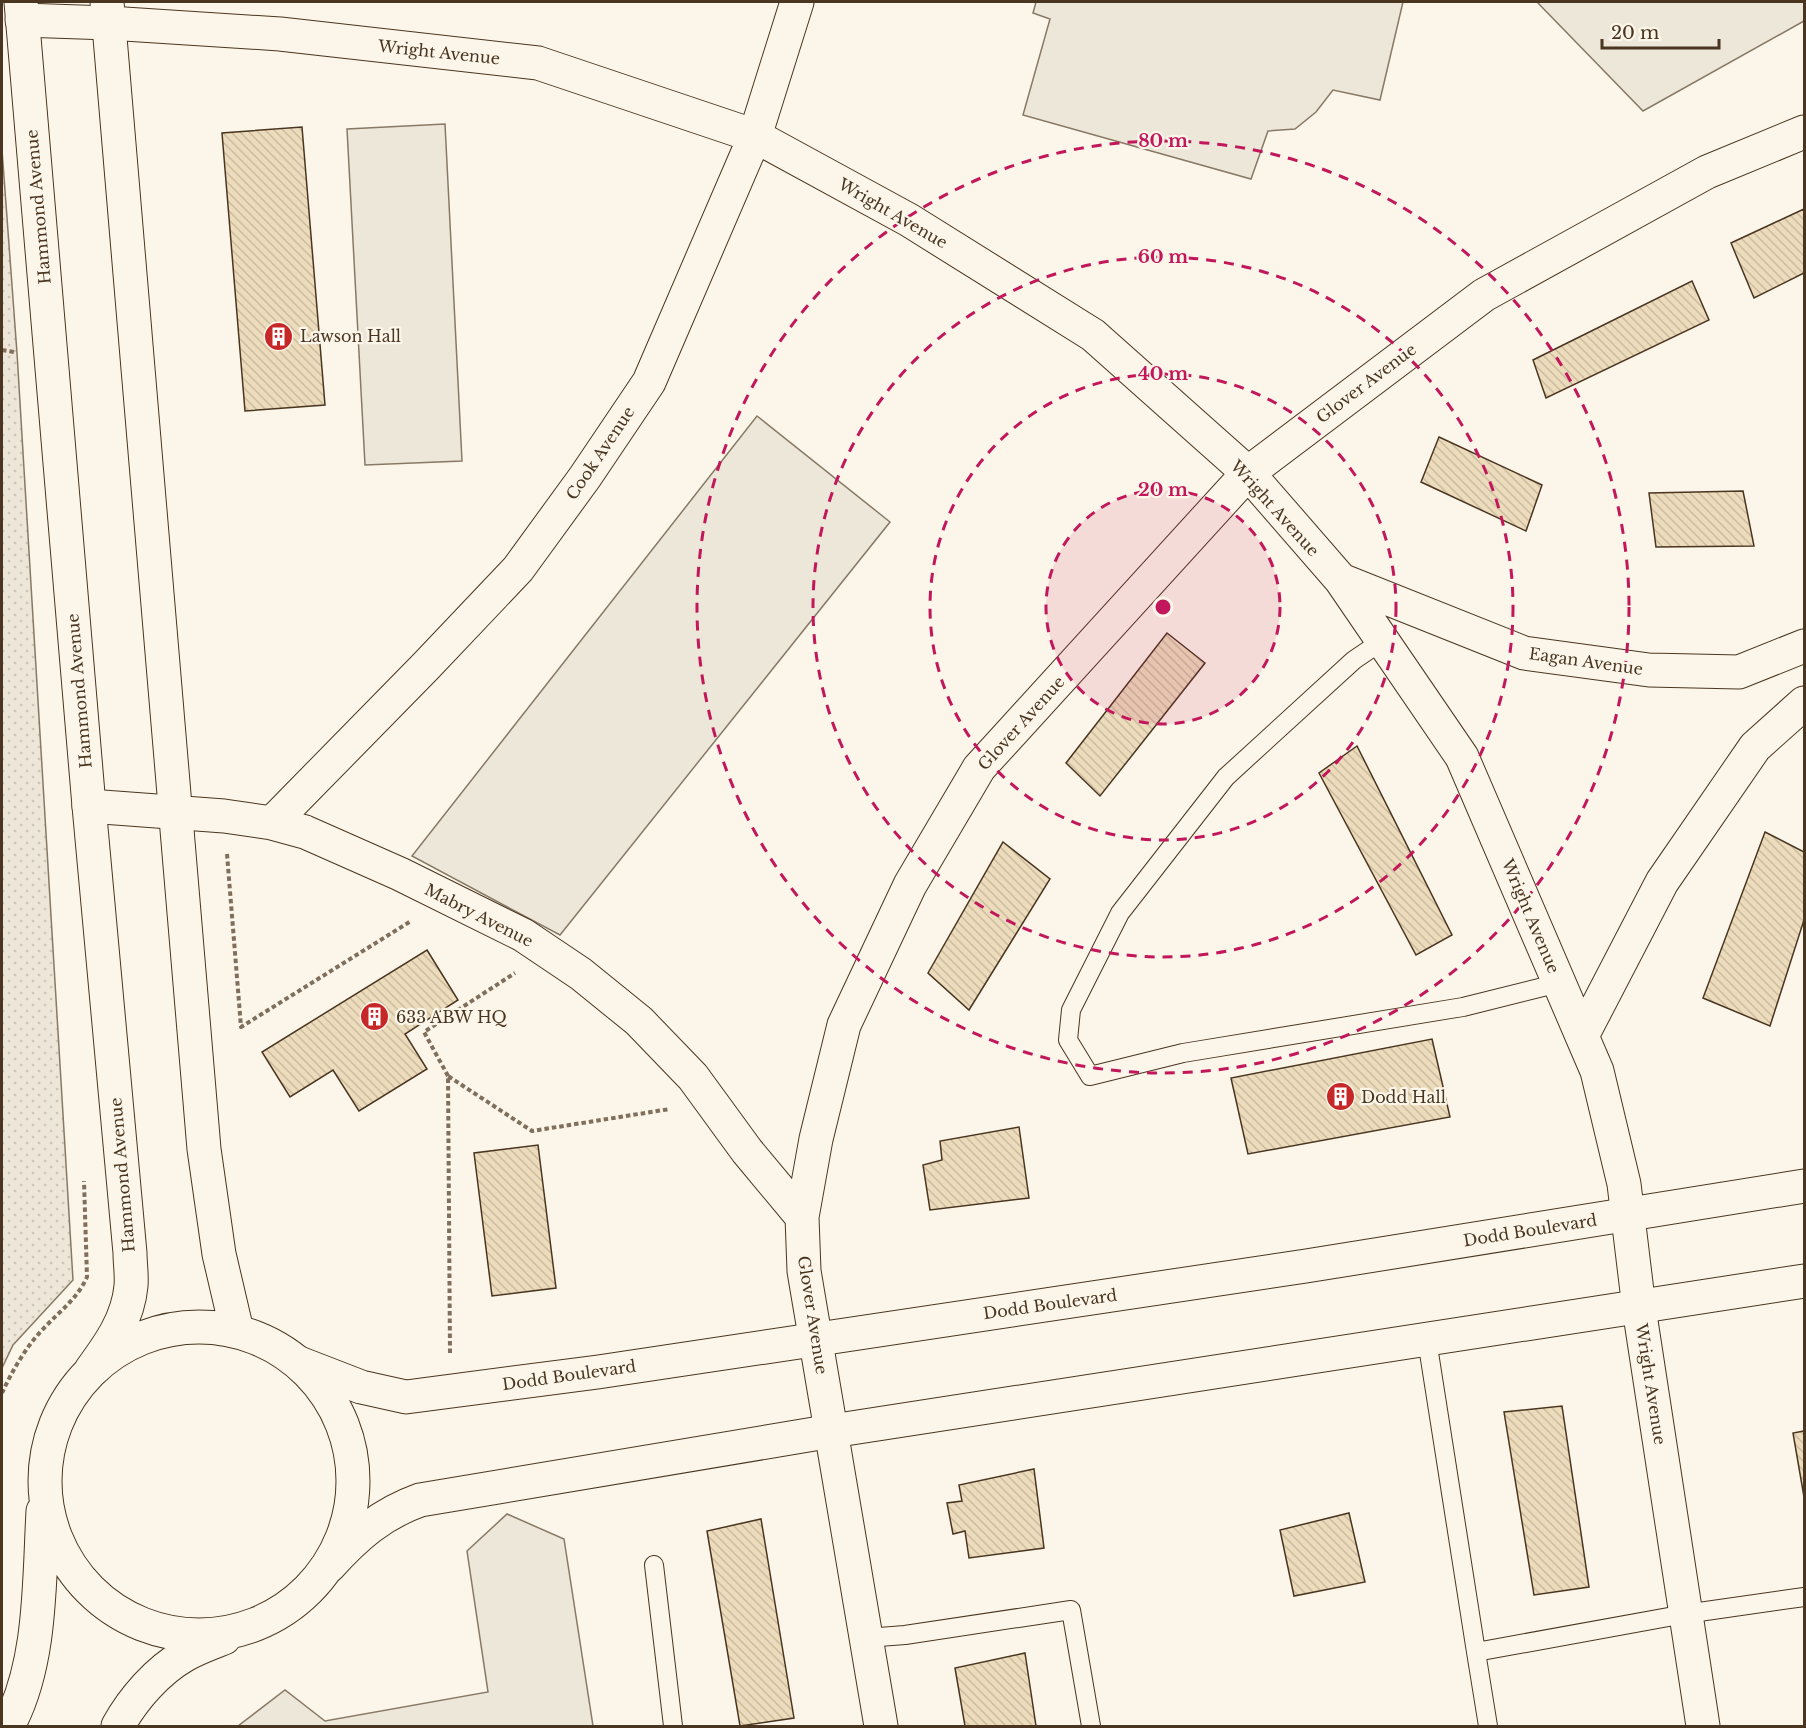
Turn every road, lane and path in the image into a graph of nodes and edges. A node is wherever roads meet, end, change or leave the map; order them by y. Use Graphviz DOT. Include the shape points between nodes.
graph roads {
  1 [pos="797,2"];
  2 [pos="22,11"];
  3 [pos="108,12"];
  4 [pos="1804,132"];
  5 [pos="755,136"];
  6 [pos="13,340"];
  7 [pos="2,350"];
  8 [pos="14,352"];
  9 [pos="15,362"];
  10 [pos="1248,473"];
  11 [pos="1341,580"];
  12 [pos="1382,641"];
  13 [pos="1804,646"];
  14 [pos="1804,703"];
  15 [pos="89,806"];
  16 [pos="176,811"];
  17 [pos="224,816"];
  18 [pos="272,823"];
  19 [pos="414,919"];
  20 [pos="548,952"];
  21 [pos="1559,983"];
  22 [pos="1581,1036"];
  23 [pos="448,1076"];
  24 [pos="712,1103"];
  25 [pos="83,1174"];
  26 [pos="1804,1186"];
  27 [pos="1627,1215"];
  28 [pos="802,1217"];
  29 [pos="1804,1281"];
  30 [pos="1639,1308"];
  31 [pos="237,1331"];
  32 [pos="816,1339"];
  33 [pos="1427,1340"];
  34 [pos="450,1356"];
  35 [pos="299,1363"];
  36 [pos="91,1370"];
  37 [pos="2,1394"];
  38 [pos="832,1431"];
  39 [pos="44,1485"];
  40 [pos="654,1565"];
  41 [pos="329,1566"];
  42 [pos="1804,1597"];
  43 [pos="1685,1614"];
  44 [pos="243,1630"];
  45 [pos="866,1638"];
  46 [pos="1476,1652"];
  47 [pos="8,1726"];
  48 [pos="118,1726"];
  49 [pos="673,1726"];
  50 [pos="881,1726"];
  51 [pos="1091,1726"];
  52 [pos="1488,1726"];
  53 [pos="1703,1726"];
  1 -- 5 [label="street, Cook Avenue"];
  2 -- 3 [label="street, Wright Avenue"];
  2 -- 15 [label="street, Hammond Avenue"];
  3 -- 5 [label="street, Wright Avenue" via="538,63"];
  3 -- 16 [label="street"];
  4 -- 10 [label="street, Glover Avenue" via="1707,172 1484,295"];
  5 -- 10 [label="street, Wright Avenue" via="909,220 1093,335"];
  5 -- 18 [label="street, Cook Avenue" via="649,382 585,477 518,569"];
  6 -- 8 [label="path"];
  7 -- 8 [label="path"];
  8 -- 9 [label="path"];
  10 -- 11 [label="street, Wright Avenue"];
  10 -- 28 [label="street, Glover Avenue" via="979,768 910,885 844,1025"];
  11 -- 12 [label="street, Wright Avenue"];
  11 -- 13 [label="street, Eagan Avenue" via="1524,653 1649,670 1739,672"];
  12 -- 21 [label="street, Wright Avenue" via="1462,757"];
  12 -- 21 [label="lane" via="1354,660 1226,777 1120,913 1071,1010 1068,1040 1090,1076 1183,1053 1463,1007"];
  14 -- 22 [label="street" via="1755,747 1662,882"];
  15 -- 16 [label="street, Mabry Avenue"];
  15 -- 36 [label="street, Hammond Avenue" via="131,1286 125,1315"];
  16 -- 17 [label="street, Mabry Avenue"];
  16 -- 31 [label="street" via="204,1149 219,1254"];
  17 -- 18 [label="street, Mabry Avenue"];
  17 -- 19 [label="path" via="241,1027"];
  18 -- 20 [label="street, Mabry Avenue" via="304,831 400,874 523,935"];
  20 -- 23 [label="path" via="424,1032"];
  20 -- 24 [label="street, Mabry Avenue" via="639,1021 693,1077"];
  21 -- 22 [label="street, Wright Avenue"];
  22 -- 27 [label="street, Wright Avenue" via="1597,1071 1624,1184"];
  23 -- 24 [label="path" via="532,1131"];
  23 -- 34 [label="path"];
  24 -- 28 [label="street, Mabry Avenue"];
  25 -- 37 [label="path" via="87,1277 71,1303 44,1328 11,1374"];
  26 -- 27 [label="street, Dodd Boulevard"];
  27 -- 30 [label="street, Wright Avenue"];
  27 -- 32 [label="street, Dodd Boulevard"];
  28 -- 32 [label="street, Glover Avenue" via="804,1271"];
  29 -- 30 [label="street"];
  30 -- 33 [label="street"];
  30 -- 43 [label="street, Wright Avenue"];
  31 -- 35 [label="street" via="269,1343"];
  31 -- 36 [label="street" via="185,1327 134,1340"];
  32 -- 35 [label="street, Dodd Boulevard" via="406,1397 361,1387"];
  32 -- 38 [label="street, Glover Avenue"];
  33 -- 38 [label="street"];
  33 -- 46 [label="lane"];
  35 -- 41 [label="street" via="328,1396 347,1437 354,1481 348,1526"];
  36 -- 39 [label="street, Hammond Avenue" via="65,1404 49,1443"];
  38 -- 41 [label="street" via="420,1500 397,1508 376,1522"];
  38 -- 45 [label="street, Glover Avenue"];
  39 -- 44 [label="street" via="53,1531 75,1573 108,1606 150,1627 196,1636"];
  39 -- 47 [label="street" via="37,1618 28,1671 17,1711"];
  40 -- 49 [label="lane"];
  41 -- 44 [label="street" via="306,1594 276,1616"];
  42 -- 43 [label="lane"];
  43 -- 46 [label="lane"];
  43 -- 53 [label="street, Wright Avenue"];
  44 -- 48 [label="street" via="184,1655 154,1678"];
  45 -- 50 [label="street, Glover Avenue"];
  45 -- 51 [label="lane" via="1071,1610"];
  46 -- 52 [label="lane"];
}
